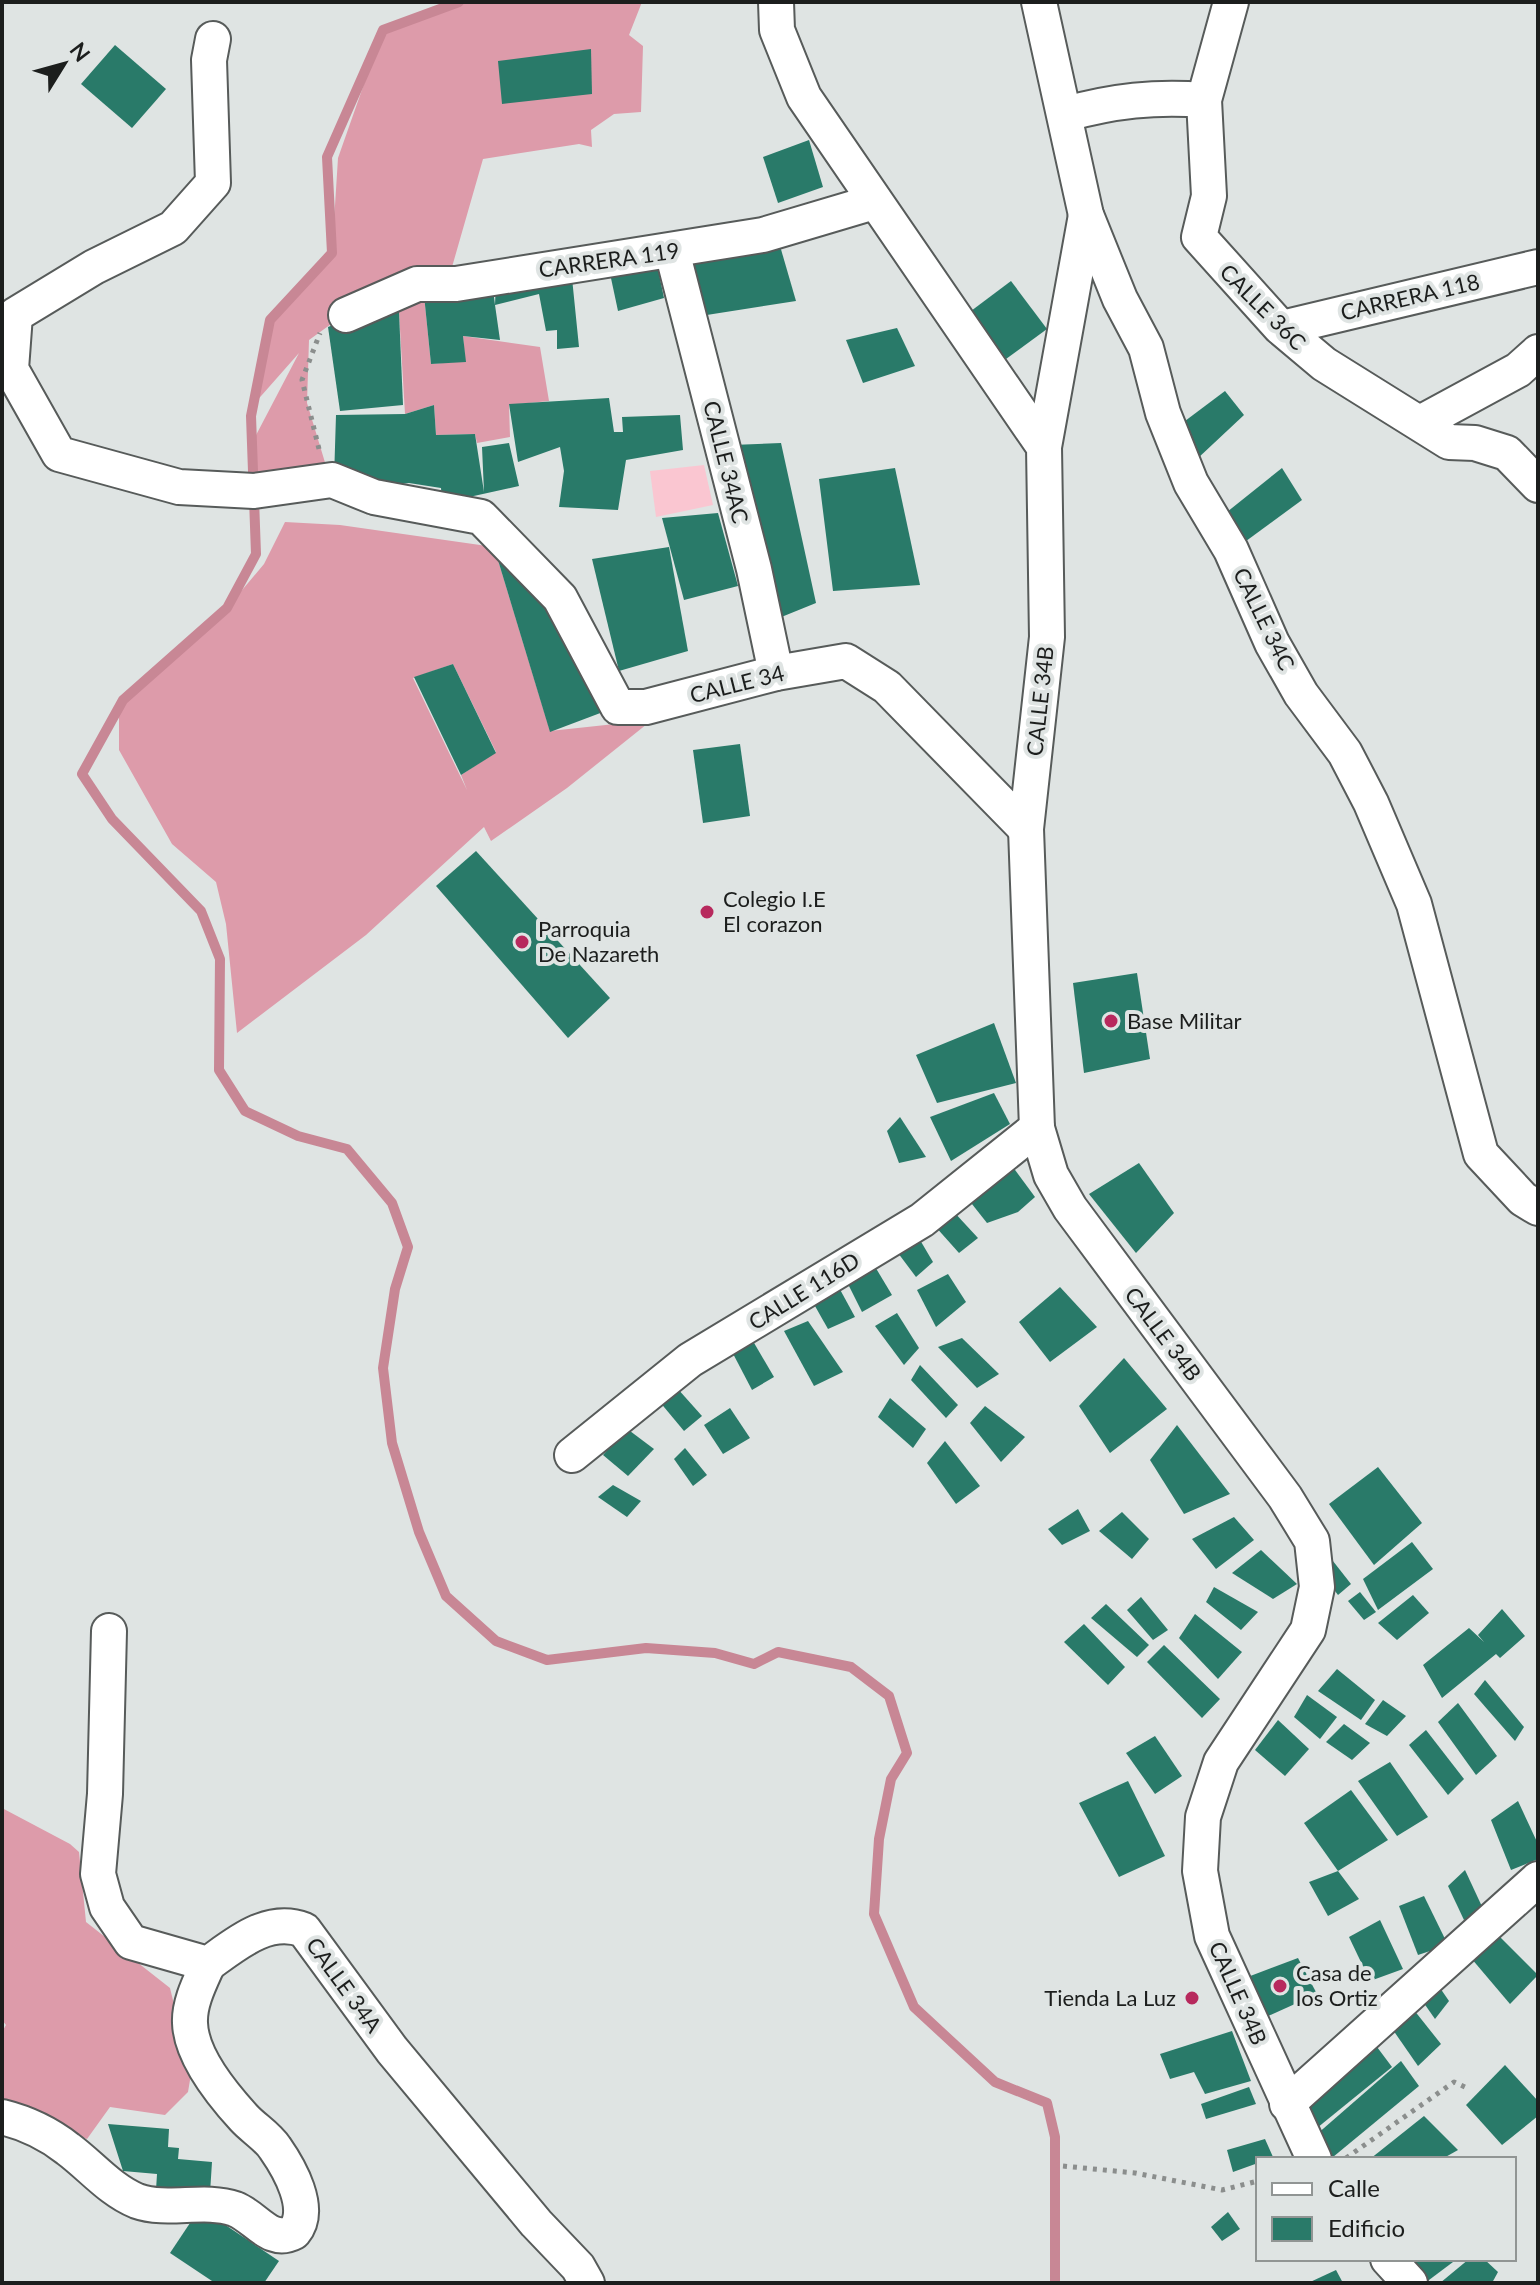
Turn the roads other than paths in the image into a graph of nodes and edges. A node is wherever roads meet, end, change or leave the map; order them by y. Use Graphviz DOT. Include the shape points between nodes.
graph roads {
  1 [pos="776,2"];
  2 [pos="1039,2"];
  3 [pos="1231,2"];
  4 [pos="213,39"];
  5 [pos="1204,100"];
  6 [pos="1066,114"];
  7 [pos="874,202"];
  8 [pos="1086,215"];
  9 [pos="672,251"];
  10 [pos="1538,267"];
  11 [pos="346,315"];
  12 [pos="1282,328"];
  13 [pos="1538,352"];
  14 [pos="1422,422"];
  15 [pos="1044,447"];
  16 [pos="1538,485"];
  17 [pos="776,673"];
  18 [pos="1026,829"];
  19 [pos="1037,1128"];
  20 [pos="1538,1208"];
  21 [pos="572,1455"];
  22 [pos="109,1631"];
  23 [pos="1538,1879"];
  24 [pos="208,1964"];
  25 [pos="1287,2104"];
  26 [pos="2,2117"];
  27 [pos="1313,2157"];
  28 [pos="1390,2261"];
  29 [pos="587,2283"];
  30 [pos="1410,2283"];
  1 -- 7 [label="street" via="777,30 804,97"];
  2 -- 6 [label="street, CALLE 34C"];
  3 -- 5 [label="street, CALLE 36C"];
  4 -- 17 [label="street, CALLE 34" via="213,183 173,228 15,315 11,369 59,454 179,487 254,491 336,481 374,497 481,517 560,598 618,707 646,707"];
  5 -- 6 [label="street" via="1111,101"];
  5 -- 12 [label="street, CALLE 36C" via="1209,196 1199,237"];
  6 -- 8 [label="street, CALLE 34C"];
  7 -- 9 [label="street, CARRERA 119" via="763,235"];
  7 -- 15 [label="street"];
  8 -- 15 [label="street, CALLE 34B"];
  8 -- 20 [label="street, CALLE 34C" via="1146,348 1163,413 1191,483 1231,550 1301,694 1345,753 1414,904 1481,1154"];
  9 -- 11 [label="street, CARRERA 119" via="456,284 417,284"];
  9 -- 17 [label="street, CALLE 34AC"];
  10 -- 12 [label="street, CARRERA 118"];
  12 -- 14 [label="street, CALLE 36C" via="1324,364"];
  13 -- 14 [label="street" via="1518,370"];
  14 -- 16 [label="street, CALLE 36C" via="1449,442 1507,453"];
  15 -- 18 [label="street, CALLE 34B" via="1047,637"];
  17 -- 18 [label="street, CALLE 34" via="846,661 856,667 887,687"];
  18 -- 19 [label="street, CALLE 34B"];
  19 -- 21 [label="street, CALLE 116D" via="922,1220 690,1360"];
  19 -- 25 [label="street, CALLE 34B" via="1051,1175 1070,1208 1285,1497 1312,1541 1317,1587 1308,1630 1221,1762 1203,1817 1200,1871 1212,1936"];
  22 -- 24 [label="street" via="98,1874 107,1907 131,1942"];
  23 -- 25 [label="street"];
  24 -- 26 [label="street" via="190,2022 196,2046 209,2072 243,2117 274,2145 287,2168 302,2208 294,2232 271,2234 226,2206 138,2201 44,2134"];
  24 -- 29 [label="street, CALLE 34A" via="252,1933 289,1924 304,1930 392,2050"];
  25 -- 27 [label="street, CALLE 34B"];
  28 -- 30 [label="street"];
}
